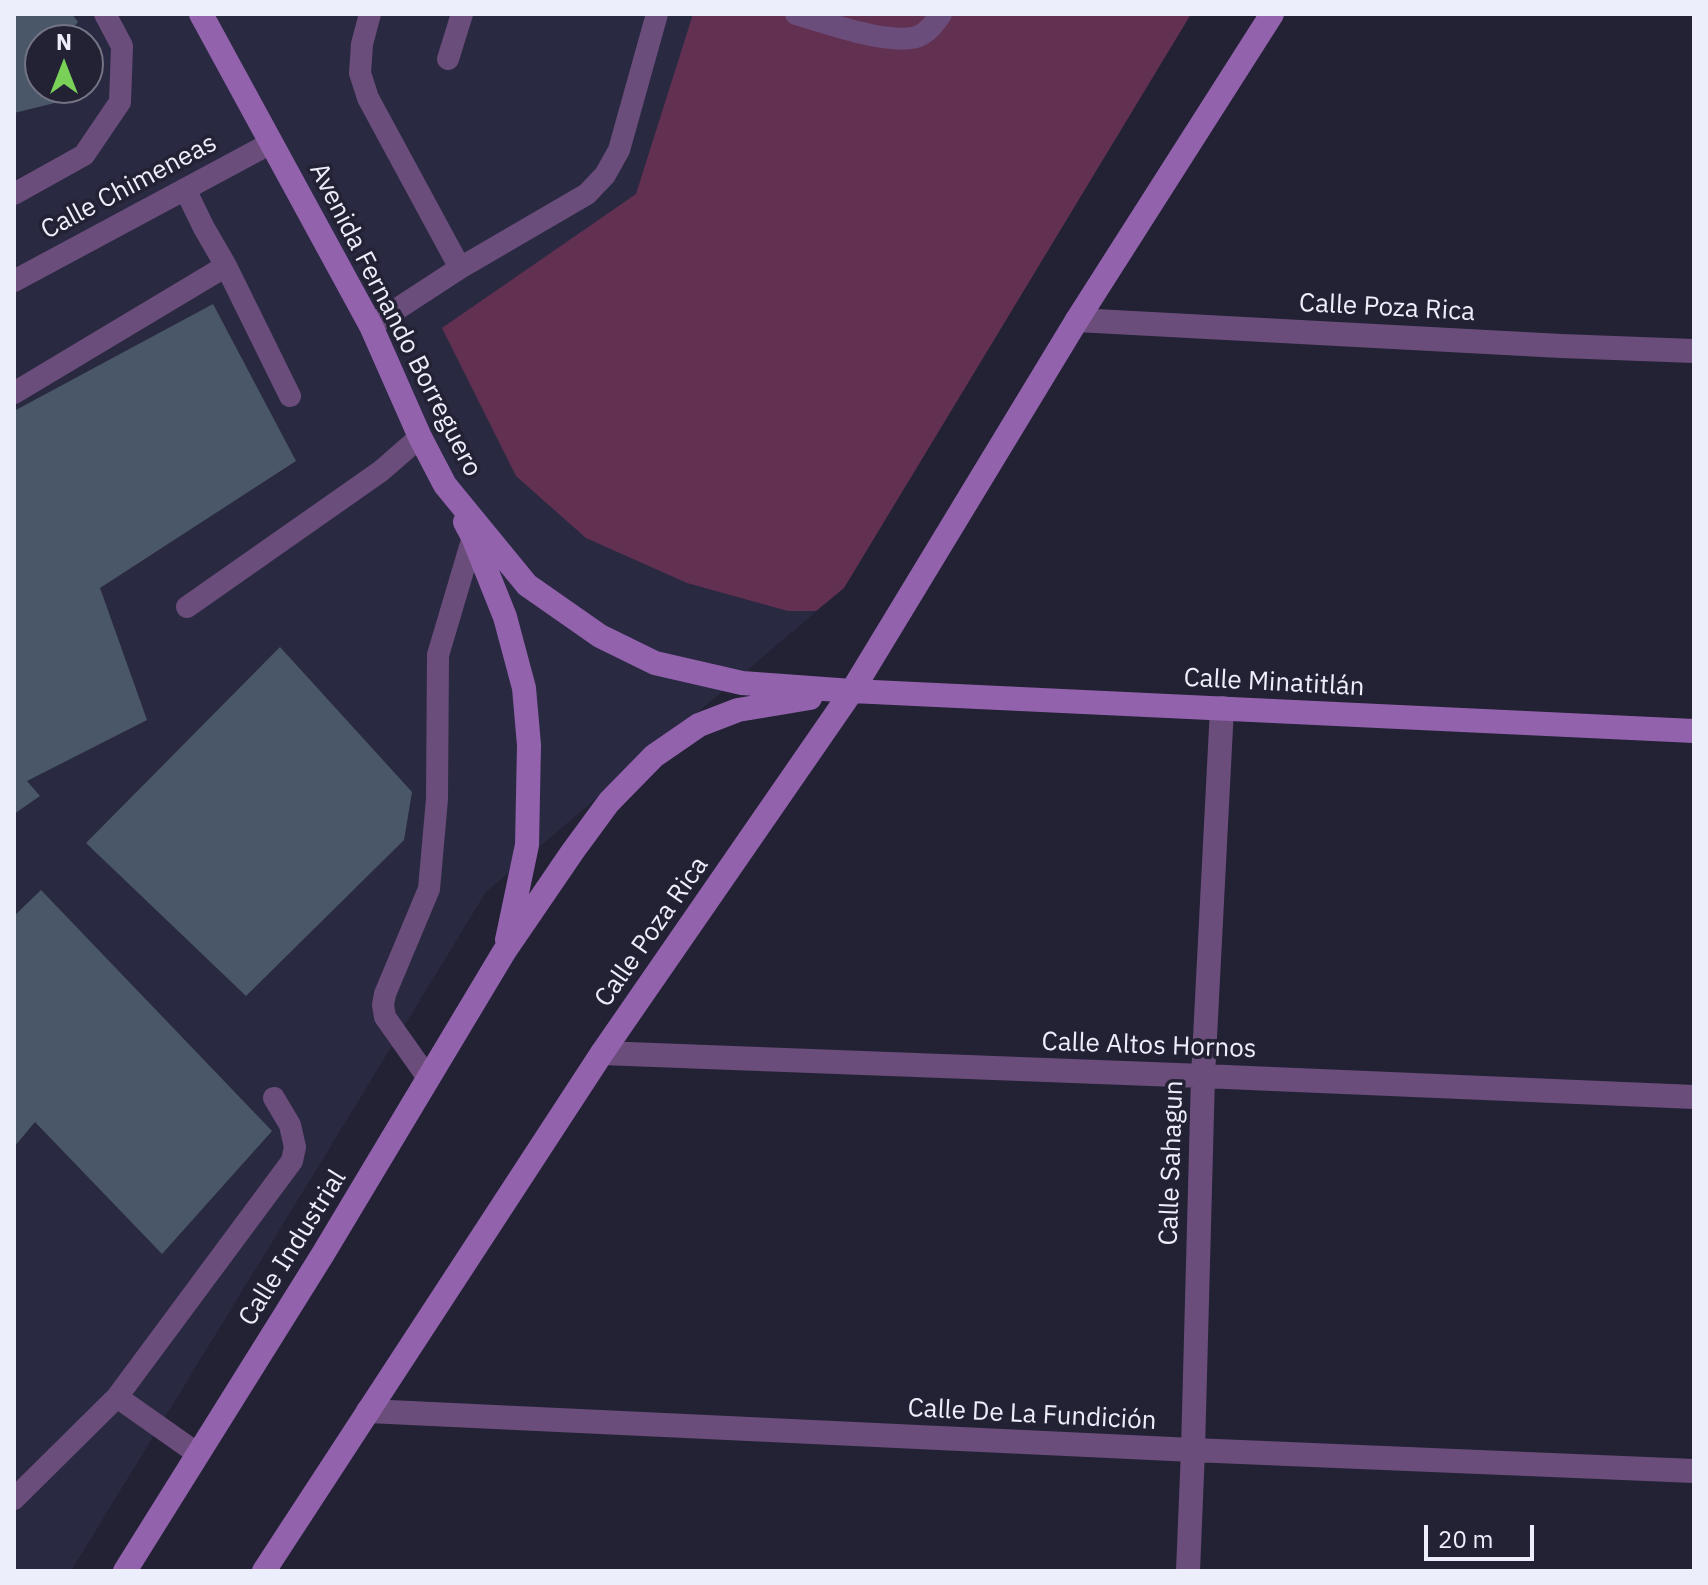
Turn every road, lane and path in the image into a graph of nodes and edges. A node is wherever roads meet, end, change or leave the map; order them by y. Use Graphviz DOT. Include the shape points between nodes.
graph roads {
  1 [pos="105,14"];
  2 [pos="201,14"];
  3 [pos="370,14"];
  4 [pos="462,14"];
  5 [pos="657,14"];
  6 [pos="796,14"];
  7 [pos="941,14"];
  8 [pos="1272,14"];
  9 [pos="448,59"];
  10 [pos="271,143"];
  11 [pos="185,189"];
  12 [pos="14,194"];
  13 [pos="226,266"];
  14 [pos="460,268"];
  15 [pos="14,281"];
  16 [pos="1077,320"];
  17 [pos="371,326"];
  18 [pos="1694,351"];
  19 [pos="14,393"];
  20 [pos="290,396"];
  21 [pos="420,437"];
  22 [pos="445,485"];
  23 [pos="473,537"];
  24 [pos="187,607"];
  25 [pos="852,691"];
  26 [pos="1222,708"];
  27 [pos="1694,731"];
  28 [pos="504,952"];
  29 [pos="602,1053"];
  30 [pos="1203,1076"];
  31 [pos="428,1078"];
  32 [pos="1694,1097"];
  33 [pos="274,1098"];
  34 [pos="117,1397"];
  35 [pos="368,1411"];
  36 [pos="1193,1450"];
  37 [pos="198,1454"];
  38 [pos="1694,1471"];
  39 [pos="14,1499"];
  40 [pos="125,1571"];
  41 [pos="264,1571"];
  42 [pos="1188,1571"];
  1 -- 12 [label="lane" via="122,46 120,102 84,155"];
  2 -- 10 [label="main road, Avenida Fernando Borreguero"];
  3 -- 14 [label="lane" via="360,73 368,98"];
  4 -- 9 [label="lane"];
  5 -- 14 [label="lane" via="619,150 605,175 587,194"];
  6 -- 7 [label="lane" via="899,38 918,36"];
  8 -- 16 [label="main road, Calle Poza Rica"];
  10 -- 11 [label="lane, Calle Chimeneas"];
  10 -- 17 [label="main road, Avenida Fernando Borreguero"];
  11 -- 13 [label="lane"];
  11 -- 15 [label="lane, Calle Chimeneas"];
  13 -- 19 [label="lane"];
  13 -- 20 [label="lane"];
  14 -- 17 [label="lane"];
  16 -- 18 [label="street, Calle Poza Rica"];
  16 -- 25 [label="main road, Calle Poza Rica"];
  17 -- 21 [label="main road, Avenida Fernando Borreguero"];
  21 -- 22 [label="main road, Avenida Fernando Borreguero"];
  21 -- 24 [label="lane" via="381,471"];
  22 -- 23 [label="main road"];
  22 -- 25 [label="main road, Avenida Fernando Borreguero" via="527,585 600,636 655,663 742,683"];
  23 -- 28 [label="main road" via="505,617 524,688 529,745 527,845"];
  23 -- 31 [label="lane" via="438,655 437,799 429,889 383,1005 385,1017"];
  25 -- 26 [label="main road, Calle Minatitlán"];
  25 -- 28 [label="main road, Calle Industrial" via="738,710 699,725 654,756 609,802"];
  25 -- 29 [label="main road, Calle Poza Rica"];
  26 -- 27 [label="main road, Calle Minatitlán"];
  26 -- 30 [label="street, Calle Sahagun"];
  28 -- 31 [label="main road, Calle Industrial"];
  29 -- 30 [label="street, Calle Altos Hornos"];
  29 -- 35 [label="main road, Calle Poza Rica"];
  30 -- 32 [label="street, Calle Altos Hornos"];
  30 -- 36 [label="street, Calle Sahagun"];
  31 -- 37 [label="main road, Calle Industrial"];
  33 -- 34 [label="lane" via="290,1125 292,1161"];
  34 -- 37 [label="lane"];
  34 -- 39 [label="lane"];
  35 -- 36 [label="street, Calle De La Fundición"];
  35 -- 41 [label="main road, Calle Poza Rica"];
  36 -- 38 [label="street, Calle De La Fundición"];
  36 -- 42 [label="street, Calle Sahagun"];
  37 -- 40 [label="main road, Calle Industrial"];
}
